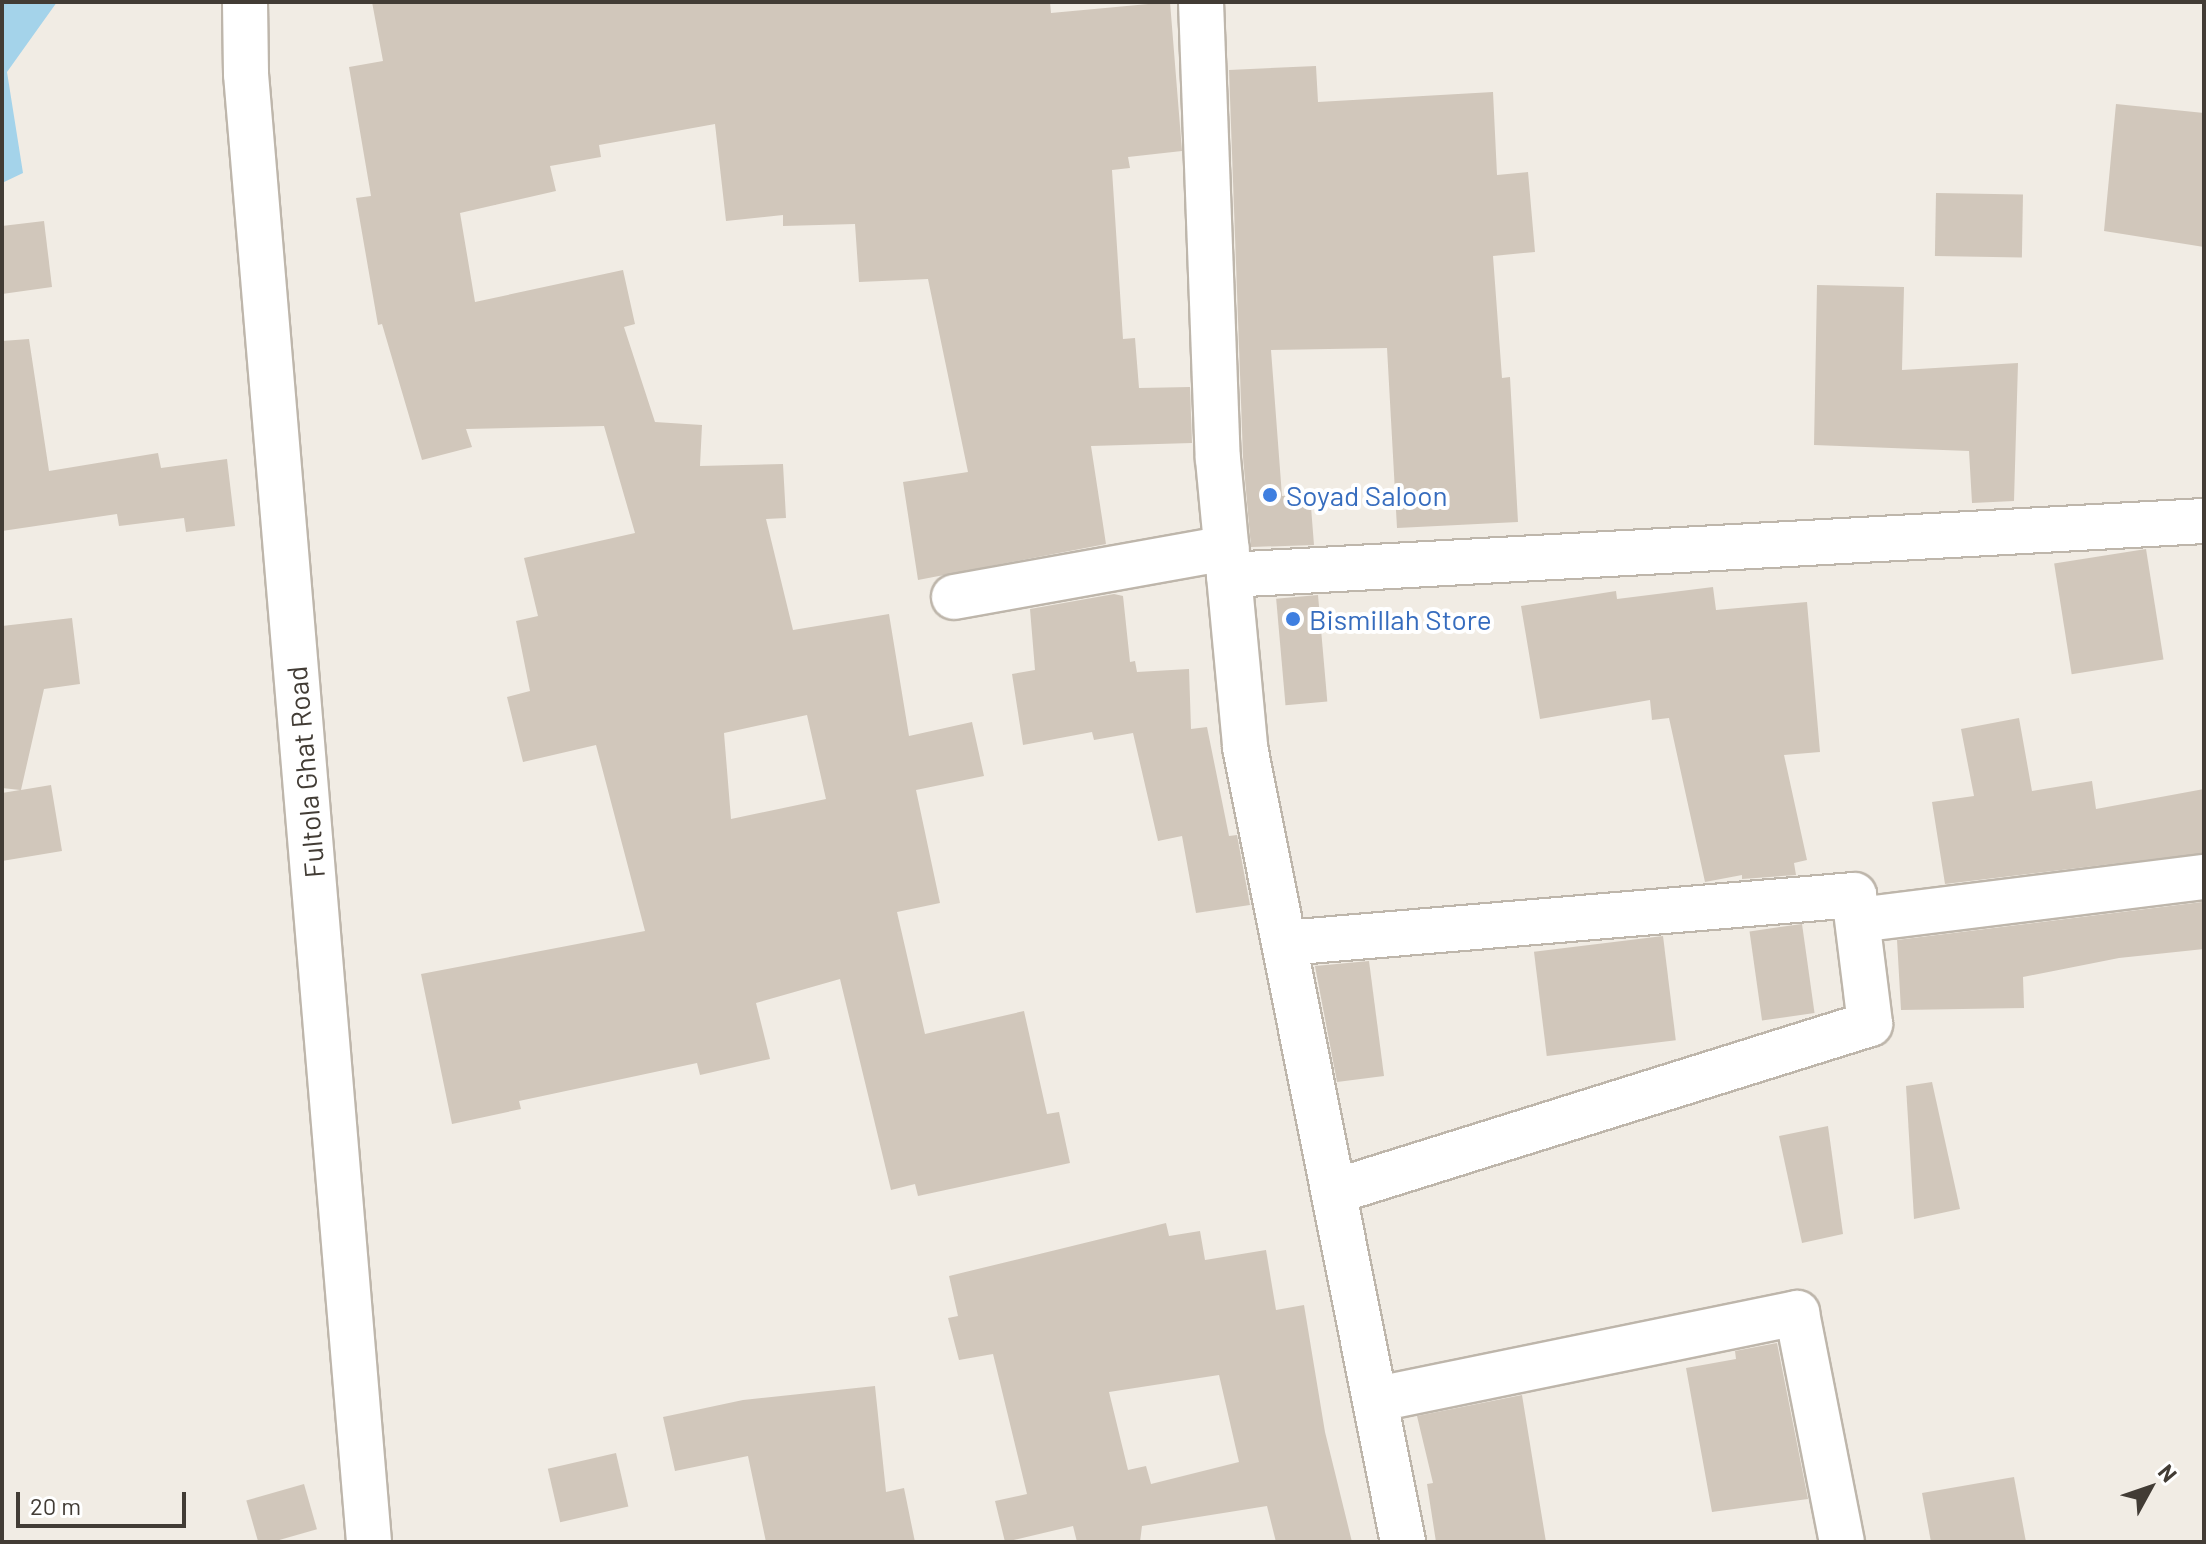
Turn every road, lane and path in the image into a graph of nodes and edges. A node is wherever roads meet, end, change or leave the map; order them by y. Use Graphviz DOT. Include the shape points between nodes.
graph roads {
  1 [pos="245,2"];
  2 [pos="1201,2"];
  3 [pos="2204,521"];
  4 [pos="1228,562"];
  5 [pos="954,597"];
  6 [pos="2204,877"];
  7 [pos="1858,920"];
  8 [pos="1285,943"];
  9 [pos="1336,1191"];
  10 [pos="1378,1399"];
  11 [pos="369,1542"];
  12 [pos="1403,1542"];
  13 [pos="1842,1542"];
  1 -- 11 [label="street, Fultola Ghat Road" via="246,74"];
  2 -- 4 [label="street" via="1218,459"];
  3 -- 4 [label="street"];
  4 -- 5 [label="street"];
  4 -- 8 [label="street" via="1245,747"];
  6 -- 7 [label="street"];
  7 -- 8 [label="street" via="1854,895"];
  7 -- 9 [label="street" via="1870,1024"];
  8 -- 9 [label="street"];
  9 -- 10 [label="street"];
  10 -- 12 [label="street"];
  10 -- 13 [label="street" via="1797,1313"];
}
